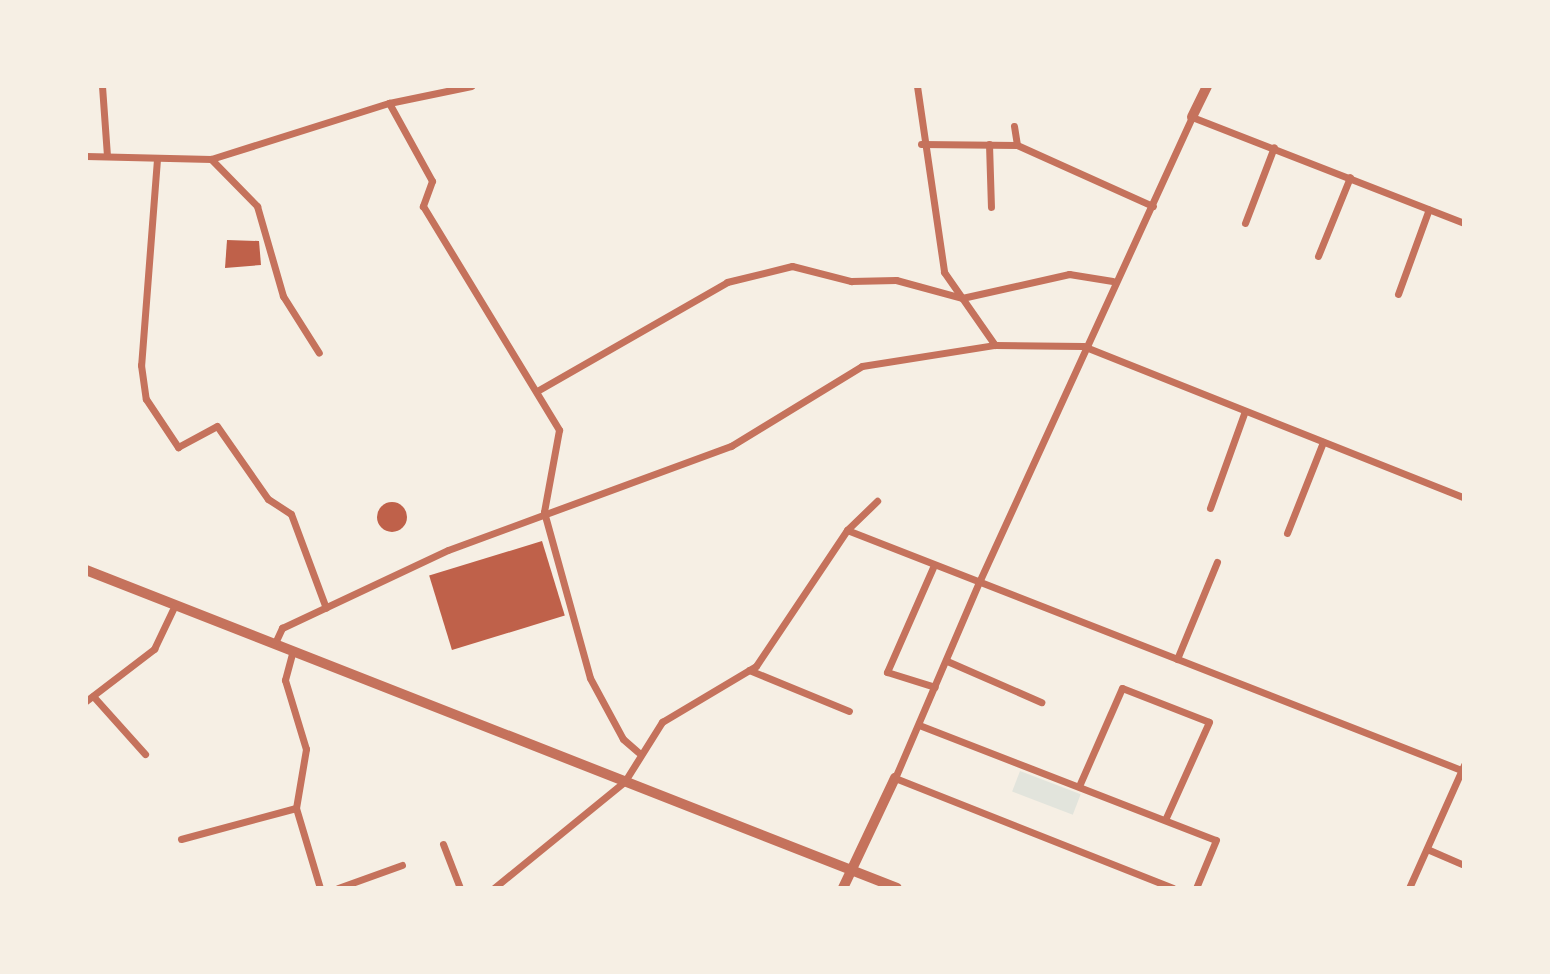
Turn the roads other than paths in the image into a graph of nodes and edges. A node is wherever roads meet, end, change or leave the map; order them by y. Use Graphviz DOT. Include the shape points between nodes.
graph roads {
  1 [pos="102,86"];
  2 [pos="471,86"];
  3 [pos="917,86"];
  4 [pos="1207,86"];
  5 [pos="389,103"];
  6 [pos="1192,117"];
  7 [pos="1014,125"];
  8 [pos="921,144"];
  9 [pos="989,144"];
  10 [pos="1017,145"];
  11 [pos="1274,147"];
  12 [pos="107,155"];
  13 [pos="86,156"];
  14 [pos="158,159"];
  15 [pos="211,159"];
  16 [pos="1350,177"];
  17 [pos="1153,205"];
  18 [pos="991,207"];
  19 [pos="1429,209"];
  20 [pos="1245,223"];
  21 [pos="1464,223"];
  22 [pos="1318,256"];
  23 [pos="1112,281"];
  24 [pos="1398,294"];
  25 [pos="962,298"];
  26 [pos="995,345"];
  27 [pos="1083,346"];
  28 [pos="319,353"];
  29 [pos="537,391"];
  30 [pos="1245,411"];
  31 [pos="1323,442"];
  32 [pos="1464,498"];
  33 [pos="877,501"];
  34 [pos="1210,508"];
  35 [pos="544,512"];
  36 [pos="847,530"];
  37 [pos="1287,533"];
  38 [pos="1217,562"];
  39 [pos="934,565"];
  40 [pos="86,570"];
  41 [pos="980,580"];
  42 [pos="175,605"];
  43 [pos="326,608"];
  44 [pos="275,643"];
  45 [pos="293,650"];
  46 [pos="1177,659"];
  47 [pos="947,662"];
  48 [pos="749,670"];
  49 [pos="935,687"];
  50 [pos="89,698"];
  51 [pos="1041,702"];
  52 [pos="849,711"];
  53 [pos="919,725"];
  54 [pos="638,752"];
  55 [pos="145,754"];
  56 [pos="1463,768"];
  57 [pos="895,778"];
  58 [pos="625,781"];
  59 [pos="1079,786"];
  60 [pos="296,808"];
  61 [pos="1166,820"];
  62 [pos="181,839"];
  63 [pos="443,844"];
  64 [pos="1427,849"];
  65 [pos="402,865"];
  66 [pos="1464,865"];
  67 [pos="851,871"];
  68 [pos="320,888"];
  69 [pos="338,888"];
  70 [pos="460,888"];
  71 [pos="494,888"];
  72 [pos="843,888"];
  73 [pos="897,888"];
  74 [pos="1174,888"];
  75 [pos="1196,888"];
  76 [pos="1409,888"];
  1 -- 12 [label="street"];
  2 -- 5 [label="street"];
  3 -- 8 [label="street"];
  4 -- 6 [label="street"];
  5 -- 15 [label="street"];
  5 -- 29 [label="street" via="432,181 423,206"];
  6 -- 11 [label="street"];
  6 -- 17 [label="street"];
  7 -- 10 [label="street"];
  8 -- 9 [label="street"];
  8 -- 25 [label="street" via="944,272"];
  9 -- 10 [label="street"];
  9 -- 18 [label="street"];
  10 -- 17 [label="street"];
  11 -- 16 [label="street"];
  11 -- 20 [label="street"];
  12 -- 13 [label="street"];
  12 -- 14 [label="street"];
  14 -- 15 [label="street"];
  14 -- 43 [label="street" via="141,365 146,399 178,447 217,426 268,499 291,514"];
  15 -- 28 [label="street" via="257,206 283,296"];
  16 -- 19 [label="street"];
  16 -- 22 [label="street"];
  17 -- 23 [label="street"];
  19 -- 21 [label="street"];
  19 -- 24 [label="street"];
  23 -- 25 [label="street" via="1069,274"];
  23 -- 27 [label="street"];
  25 -- 26 [label="street"];
  25 -- 29 [label="street" via="896,280 851,281 792,267 727,282"];
  26 -- 27 [label="street"];
  26 -- 35 [label="street" via="862,366 731,446"];
  27 -- 30 [label="street"];
  27 -- 41 [label="street"];
  29 -- 35 [label="street" via="559,430"];
  30 -- 31 [label="street"];
  30 -- 34 [label="street"];
  31 -- 32 [label="street"];
  31 -- 37 [label="street"];
  33 -- 36 [label="street"];
  35 -- 43 [label="street"];
  35 -- 54 [label="street" via="590,678 623,738"];
  36 -- 39 [label="street"];
  36 -- 48 [label="street" via="775,646"];
  38 -- 46 [label="street"];
  39 -- 41 [label="street"];
  39 -- 49 [label="street" via="887,672"];
  40 -- 42 [label="street"];
  41 -- 46 [label="street"];
  41 -- 47 [label="street"];
  42 -- 44 [label="street"];
  42 -- 50 [label="street" via="162,641"];
  43 -- 44 [label="street" via="282,628"];
  44 -- 45 [label="street"];
  45 -- 58 [label="street"];
  45 -- 60 [label="street" via="285,680 306,749"];
  46 -- 56 [label="street"];
  47 -- 49 [label="street"];
  47 -- 51 [label="street"];
  48 -- 52 [label="street"];
  48 -- 54 [label="street" via="662,722"];
  49 -- 53 [label="street"];
  50 -- 55 [label="street"];
  53 -- 57 [label="street"];
  53 -- 59 [label="street"];
  54 -- 58 [label="street"];
  56 -- 64 [label="street"];
  57 -- 67 [label="street"];
  57 -- 74 [label="street"];
  58 -- 67 [label="street"];
  58 -- 71 [label="street"];
  59 -- 61 [label="street"];
  59 -- 61 [label="street" via="1122,688 1209,722"];
  60 -- 62 [label="street"];
  60 -- 68 [label="street"];
  61 -- 75 [label="street" via="1216,840"];
  63 -- 70 [label="street"];
  64 -- 66 [label="street"];
  64 -- 76 [label="street"];
  65 -- 69 [label="street"];
  67 -- 72 [label="street"];
  67 -- 73 [label="street"];
}
